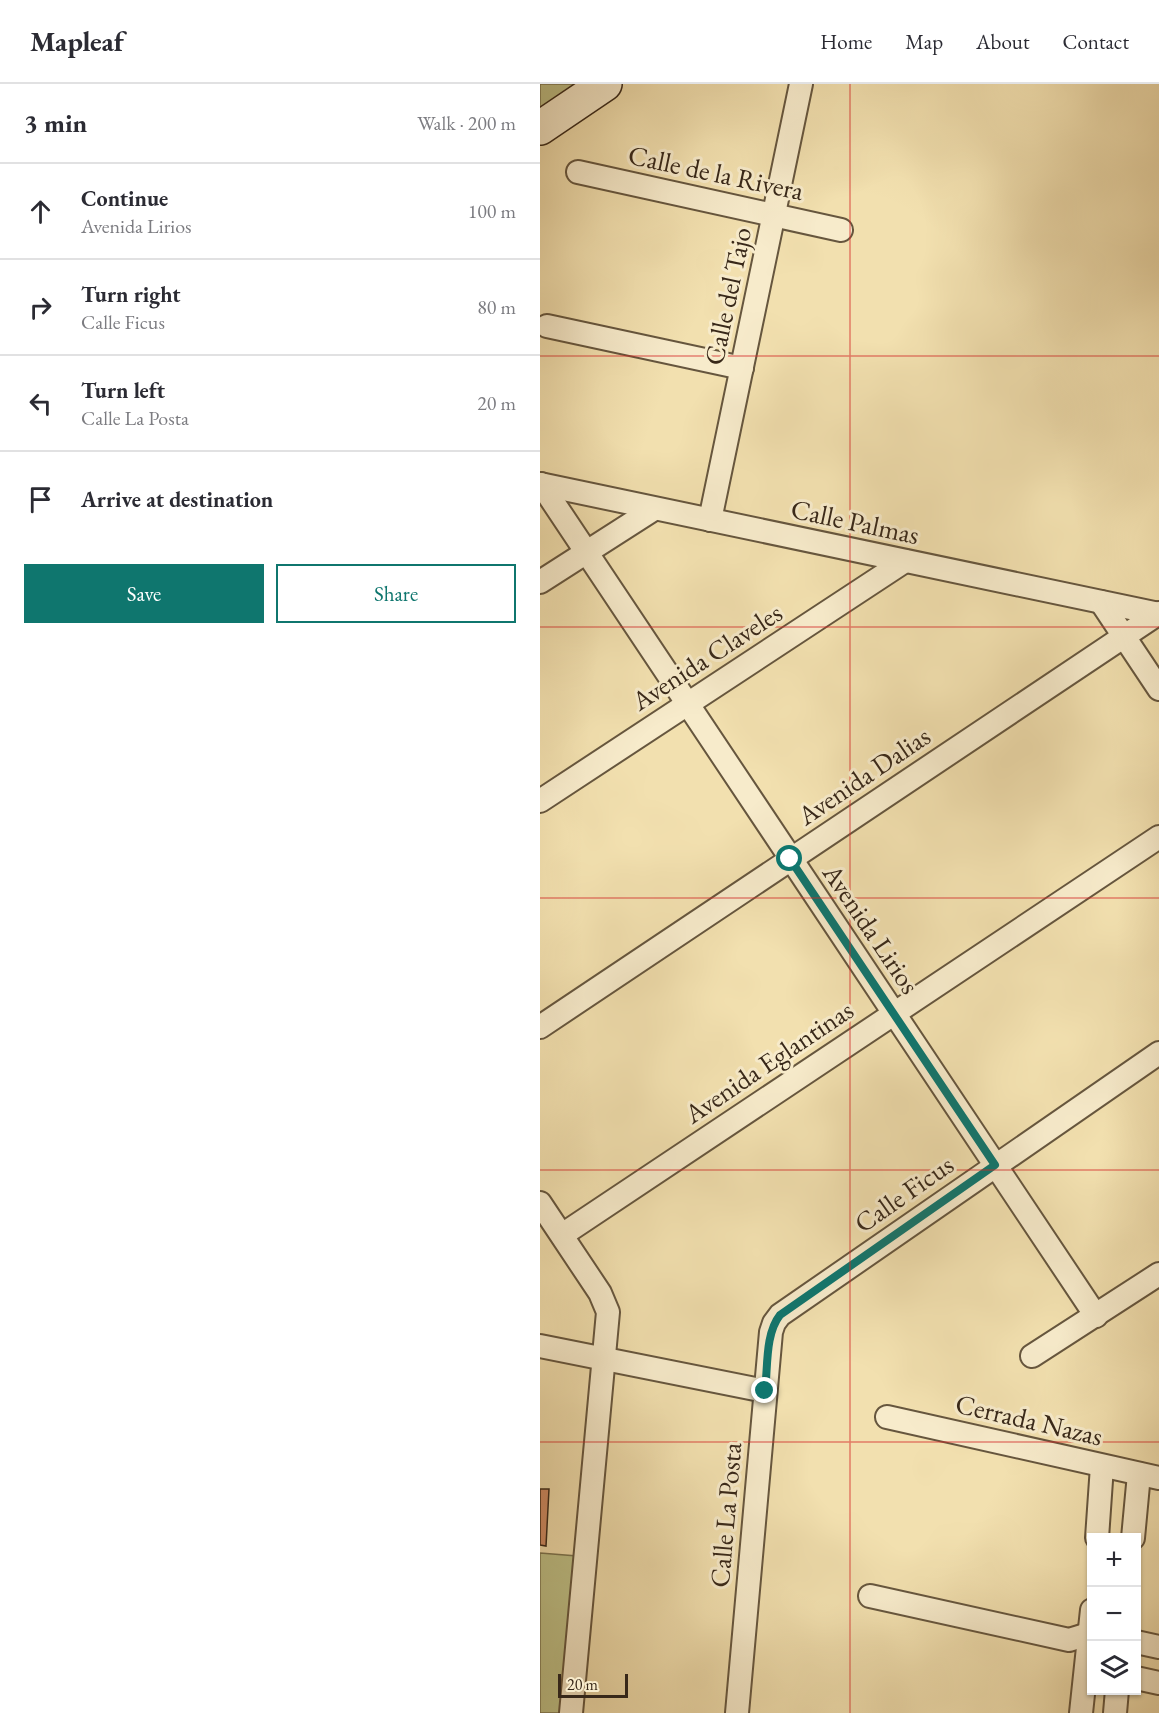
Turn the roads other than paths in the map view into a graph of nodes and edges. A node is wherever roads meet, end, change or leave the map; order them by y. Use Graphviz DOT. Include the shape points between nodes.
graph roads {
  1 [pos="605,84"];
  2 [pos="801,84"];
  3 [pos="540,128"];
  4 [pos="578,172"];
  5 [pos="774,216"];
  6 [pos="841,230"];
  7 [pos="547,326"];
  8 [pos="742,368"];
  9 [pos="540,484"];
  10 [pos="654,509"];
  11 [pos="710,520"];
  12 [pos="585,552"];
  13 [pos="905,561"];
  14 [pos="540,582"];
  15 [pos="1101,602"];
  16 [pos="1159,613"];
  17 [pos="1124,637"];
  18 [pos="1159,689"];
  19 [pos="687,704"];
  20 [pos="540,801"];
  21 [pos="1159,837"];
  22 [pos="790,859"];
  23 [pos="893,1014"];
  24 [pos="540,1027"];
  25 [pos="1159,1053"];
  26 [pos="995,1165"];
  27 [pos="540,1203"];
  28 [pos="562,1235"];
  29 [pos="1159,1274"];
  30 [pos="1096,1316"];
  31 [pos="774,1323"];
  32 [pos="540,1346"];
  33 [pos="1032,1356"];
  34 [pos="604,1358"];
  35 [pos="765,1391"];
  36 [pos="887,1417"];
  37 [pos="1102,1466"];
  38 [pos="1149,1476"];
  39 [pos="1097,1533"];
  40 [pos="1134,1533"];
  41 [pos="870,1596"];
  42 [pos="1083,1635"];
  43 [pos="1141,1643"];
  44 [pos="1159,1647"];
  45 [pos="1087,1654"];
  46 [pos="1087,1678"];
  47 [pos="1141,1679"];
  48 [pos="1159,1683"];
  49 [pos="1117,1695"];
  50 [pos="571,1713"];
  51 [pos="737,1713"];
  52 [pos="1082,1713"];
  53 [pos="1115,1713"];
  1 -- 3 [label="street"];
  2 -- 5 [label="street, Calle del Tajo"];
  4 -- 5 [label="street, Calle de la Rivera"];
  5 -- 6 [label="street, Calle de la Rivera"];
  5 -- 8 [label="street, Calle del Tajo"];
  7 -- 8 [label="street"];
  8 -- 11 [label="street, Calle del Tajo"];
  9 -- 10 [label="street, Calle Palmas"];
  9 -- 12 [label="street, Avenida Lirios"];
  10 -- 11 [label="street, Calle Palmas"];
  10 -- 12 [label="street"];
  11 -- 13 [label="street, Calle Palmas"];
  12 -- 14 [label="street"];
  12 -- 19 [label="street, Avenida Lirios"];
  13 -- 15 [label="street, Calle Palmas"];
  13 -- 19 [label="street, Avenida Claveles"];
  15 -- 16 [label="street, Calle Palmas"];
  15 -- 17 [label="street"];
  16 -- 17 [label="street, Avenida Dalias"];
  17 -- 18 [label="street"];
  17 -- 22 [label="street, Avenida Dalias"];
  19 -- 20 [label="street, Avenida Claveles"];
  19 -- 22 [label="street, Avenida Lirios"];
  21 -- 23 [label="street, Avenida Eglantinas"];
  22 -- 23 [label="street, Avenida Lirios"];
  22 -- 24 [label="street, Avenida Dalias"];
  23 -- 26 [label="street, Avenida Lirios"];
  23 -- 28 [label="street, Avenida Eglantinas"];
  25 -- 26 [label="street, Calle Ficus"];
  26 -- 30 [label="street, Avenida Lirios"];
  26 -- 31 [label="street, Calle Ficus" via="780,1315"];
  27 -- 28 [label="street"];
  28 -- 34 [label="street" via="608,1312"];
  29 -- 30 [label="street"];
  30 -- 33 [label="street"];
  31 -- 35 [label="street, Calle La Posta"];
  32 -- 34 [label="street"];
  34 -- 35 [label="street"];
  34 -- 50 [label="street"];
  35 -- 51 [label="street, Calle La Posta"];
  36 -- 37 [label="street, Cerrada Nazas"];
  37 -- 38 [label="street, Cerrada Nazas"];
  37 -- 39 [label="street"];
  38 -- 40 [label="street"];
  41 -- 42 [label="street"];
  42 -- 45 [label="street"];
  43 -- 44 [label="street"];
  46 -- 52 [label="street"];
  47 -- 48 [label="street"];
  49 -- 53 [label="street"];
}
